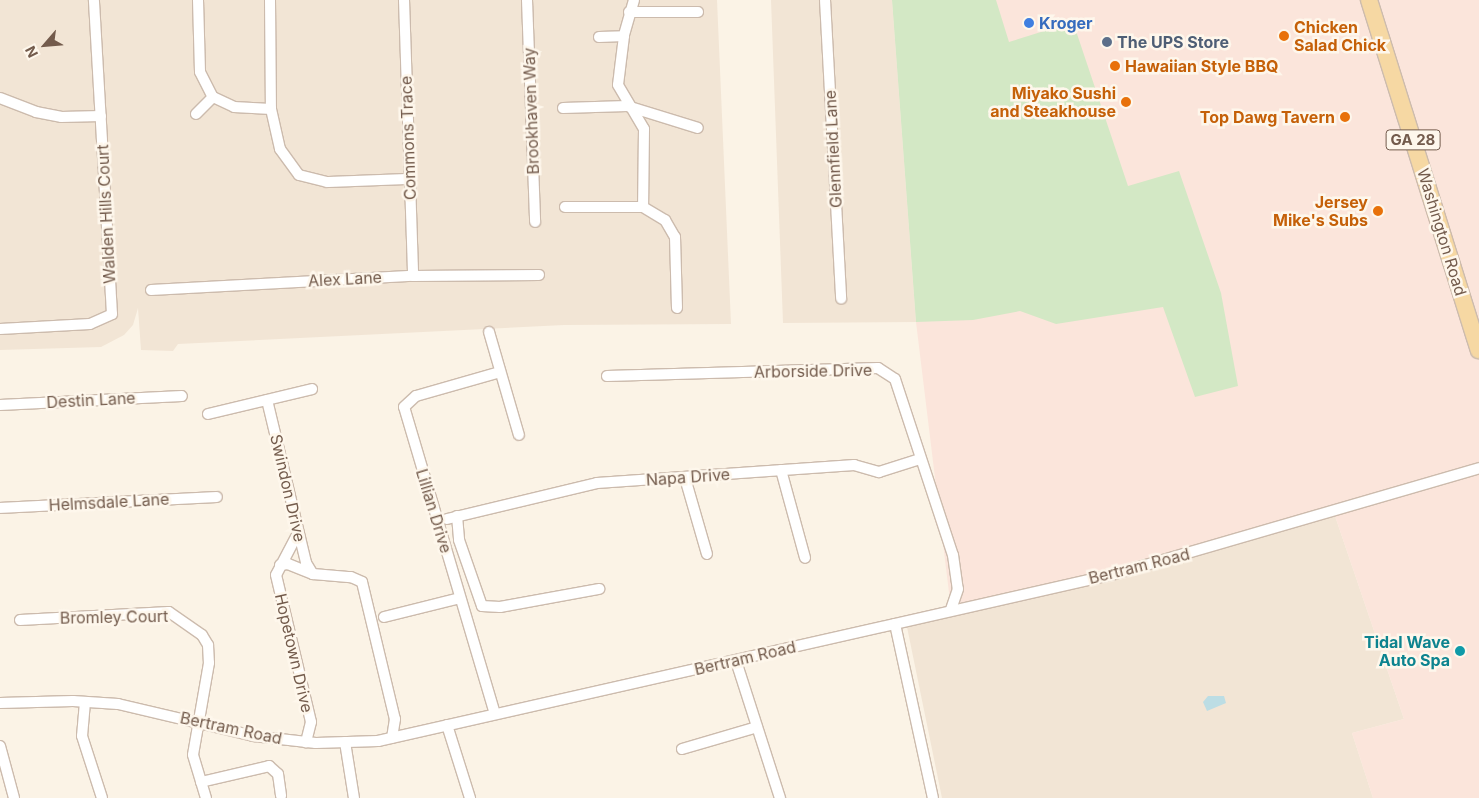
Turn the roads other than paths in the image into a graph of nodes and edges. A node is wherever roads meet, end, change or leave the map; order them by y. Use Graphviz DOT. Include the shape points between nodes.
graph roads {
  1 [pos="94,0"];
  2 [pos="198,0"];
  3 [pos="270,0"];
  4 [pos="404,0"];
  5 [pos="527,0"];
  6 [pos="634,0"];
  7 [pos="825,0"];
  8 [pos="1369,0"];
  9 [pos="629,12"];
  10 [pos="698,12"];
  11 [pos="599,36"];
  12 [pos="624,36"];
  13 [pos="213,97"];
  14 [pos="0,98"];
  15 [pos="628,106"];
  16 [pos="563,108"];
  17 [pos="271,109"];
  18 [pos="196,114"];
  19 [pos="101,116"];
  20 [pos="698,128"];
  21 [pos="408,179"];
  22 [pos="565,207"];
  23 [pos="643,207"];
  24 [pos="535,222"];
  25 [pos="539,275"];
  26 [pos="413,276"];
  27 [pos="151,290"];
  28 [pos="841,299"];
  29 [pos="677,308"];
  30 [pos="0,328"];
  31 [pos="488,332"];
  32 [pos="1479,350"];
  33 [pos="500,372"];
  34 [pos="606,376"];
  35 [pos="312,388"];
  36 [pos="182,396"];
  37 [pos="268,400"];
  38 [pos="0,405"];
  39 [pos="208,414"];
  40 [pos="519,435"];
  41 [pos="920,459"];
  42 [pos="1479,468"];
  43 [pos="781,470"];
  44 [pos="684,478"];
  45 [pos="217,497"];
  46 [pos="0,508"];
  47 [pos="298,533"];
  48 [pos="707,554"];
  49 [pos="805,558"];
  50 [pos="280,565"];
  51 [pos="313,574"];
  52 [pos="599,589"];
  53 [pos="460,598"];
  54 [pos="951,609"];
  55 [pos="384,617"];
  56 [pos="20,620"];
  57 [pos="894,624"];
  58 [pos="736,661"];
  59 [pos="84,702"];
  60 [pos="0,703"];
  61 [pos="495,714"];
  62 [pos="197,720"];
  63 [pos="447,726"];
  64 [pos="757,727"];
  65 [pos="392,738"];
  66 [pos="306,742"];
  67 [pos="345,742"];
  68 [pos="0,746"];
  69 [pos="682,749"];
  70 [pos="201,782"];
  71 [pos="282,796"];
  72 [pos="14,798"];
  73 [pos="102,798"];
  74 [pos="206,798"];
  75 [pos="354,798"];
  76 [pos="470,798"];
  77 [pos="780,798"];
  78 [pos="933,798"];
  1 -- 19 [label="street, Walden Hills Court"];
  2 -- 13 [label="street" via="200,72"];
  3 -- 17 [label="street"];
  4 -- 21 [label="street, Commons Trace"];
  5 -- 24 [label="street, Brookhaven Way"];
  6 -- 9 [label="street"];
  7 -- 28 [label="street, Glennfield Lane"];
  8 -- 32 [label="main road, Washington Road / GA 28"];
  9 -- 10 [label="street"];
  9 -- 12 [label="street"];
  11 -- 12 [label="street"];
  12 -- 15 [label="street" via="618,85"];
  13 -- 17 [label="street" via="234,108"];
  13 -- 18 [label="street"];
  14 -- 19 [label="street" via="36,112"];
  15 -- 16 [label="street"];
  15 -- 20 [label="street"];
  15 -- 23 [label="street" via="638,114 644,129"];
  17 -- 21 [label="street" via="280,149 299,175 327,182"];
  19 -- 30 [label="street, Walden Hills Court" via="112,314 90,324"];
  21 -- 26 [label="street, Commons Trace"];
  22 -- 23 [label="street"];
  23 -- 29 [label="street" via="664,220 675,237"];
  25 -- 26 [label="street, Alex Lane"];
  26 -- 27 [label="street, Alex Lane"];
  31 -- 33 [label="street"];
  33 -- 40 [label="street"];
  33 -- 53 [label="street, Lillian Drive" via="416,396 404,407"];
  34 -- 41 [label="street, Arborside Drive" via="878,368 895,379"];
  35 -- 37 [label="street"];
  36 -- 38 [label="street, Destin Lane"];
  37 -- 39 [label="street"];
  37 -- 47 [label="street, Swindon Drive"];
  41 -- 43 [label="street, Napa Drive" via="879,472 854,465"];
  41 -- 54 [label="street, Arborside Drive" via="953,554 958,589"];
  42 -- 54 [label="street, Bertram Road" via="1160,562"];
  43 -- 44 [label="street, Napa Drive"];
  43 -- 49 [label="street"];
  44 -- 48 [label="street"];
  44 -- 52 [label="street, Napa Drive" via="596,483 452,517 482,606 500,607"];
  45 -- 46 [label="street, Helmsdale Lane"];
  47 -- 50 [label="street"];
  47 -- 51 [label="street, Swindon Drive" via="306,563"];
  50 -- 51 [label="street" via="288,564"];
  50 -- 66 [label="street, Hopetown Drive" via="276,575 310,722"];
  51 -- 65 [label="street" via="352,577 362,582 395,719"];
  53 -- 55 [label="street"];
  53 -- 61 [label="street, Lillian Drive"];
  54 -- 57 [label="street, Bertram Road"];
  56 -- 62 [label="street, Bromley Court" via="169,612 182,618 202,635 208,645 209,662"];
  57 -- 58 [label="street, Bertram Road"];
  57 -- 78 [label="street"];
  58 -- 61 [label="street, Bertram Road"];
  58 -- 64 [label="street"];
  59 -- 60 [label="street, Bertram Road"];
  59 -- 62 [label="street, Bertram Road" via="118,704"];
  59 -- 73 [label="street" via="82,736"];
  61 -- 63 [label="street, Bertram Road"];
  62 -- 66 [label="street, Bertram Road" via="254,736"];
  62 -- 70 [label="street" via="193,755"];
  63 -- 65 [label="street, Bertram Road"];
  63 -- 76 [label="street"];
  64 -- 69 [label="street"];
  64 -- 77 [label="street"];
  65 -- 67 [label="street, Bertram Road"];
  66 -- 67 [label="street, Bertram Road"];
  67 -- 75 [label="street"];
  68 -- 72 [label="street"];
  70 -- 71 [label="street" via="269,766 278,774"];
  70 -- 74 [label="street"];
}
